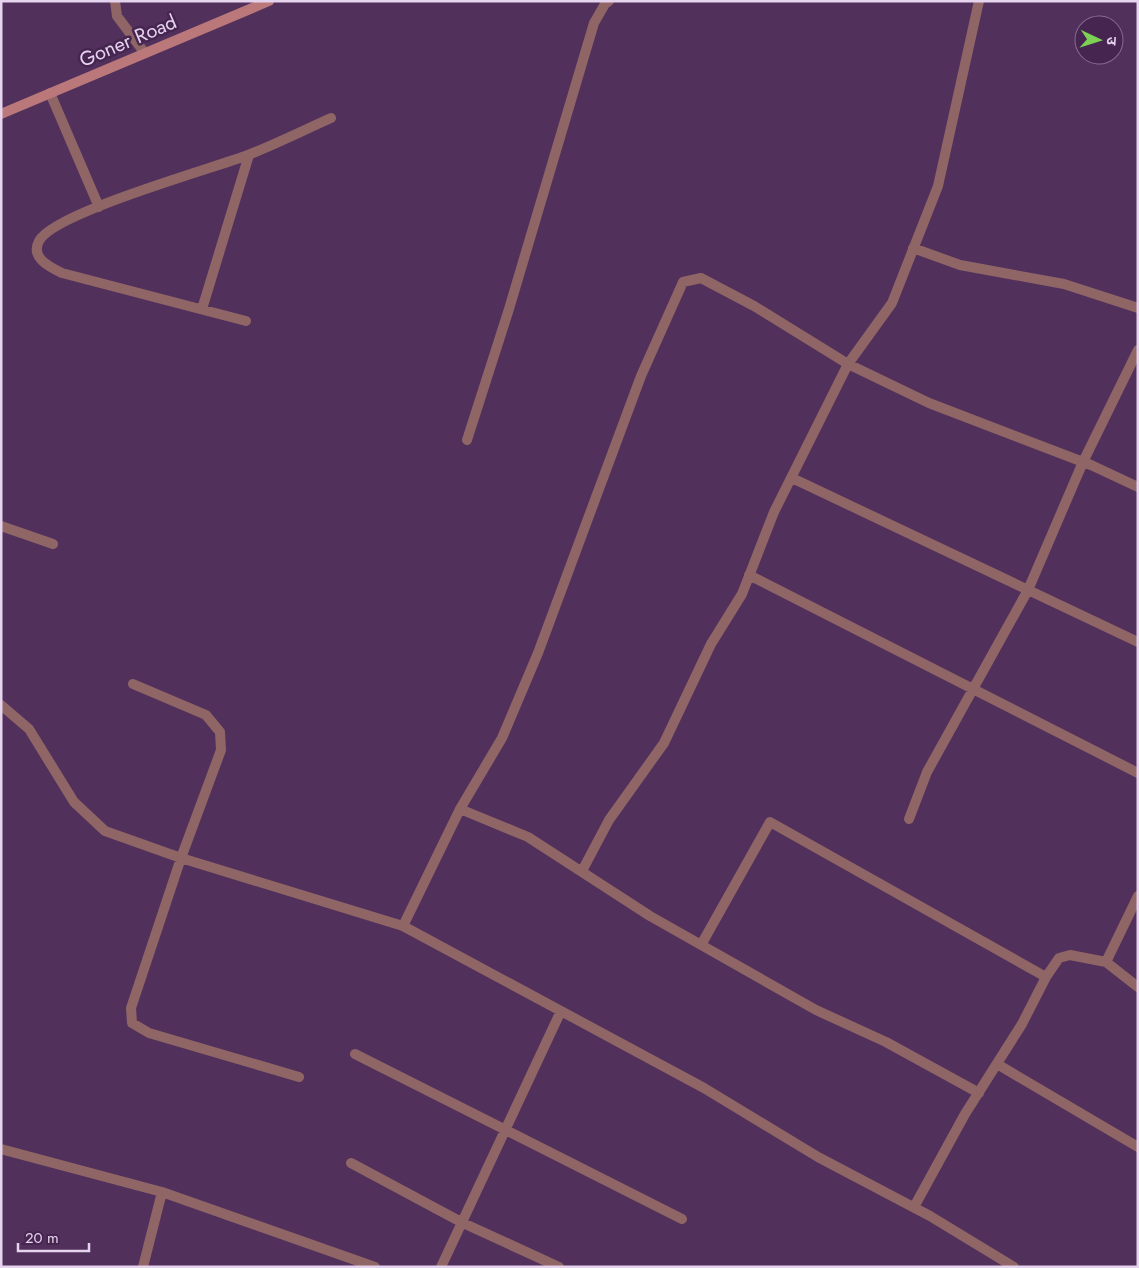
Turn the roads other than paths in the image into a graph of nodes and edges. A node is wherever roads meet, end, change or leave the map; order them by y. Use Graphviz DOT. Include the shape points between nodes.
graph roads {
  1 [pos="115,1"];
  2 [pos="269,1"];
  3 [pos="609,1"];
  4 [pos="979,1"];
  5 [pos="144,52"];
  6 [pos="50,93"];
  7 [pos="1,114"];
  8 [pos="331,118"];
  9 [pos="249,155"];
  10 [pos="99,207"];
  11 [pos="914,248"];
  12 [pos="1138,308"];
  13 [pos="202,309"];
  14 [pos="246,321"];
  15 [pos="1138,350"];
  16 [pos="848,364"];
  17 [pos="467,440"];
  18 [pos="1084,462"];
  19 [pos="792,478"];
  20 [pos="1138,487"];
  21 [pos="1,526"];
  22 [pos="53,544"];
  23 [pos="749,575"];
  24 [pos="1028,590"];
  25 [pos="1138,642"];
  26 [pos="133,684"];
  27 [pos="974,690"];
  28 [pos="1,705"];
  29 [pos="1138,773"];
  30 [pos="460,809"];
  31 [pos="910,819"];
  32 [pos="181,858"];
  33 [pos="582,871"];
  34 [pos="1138,896"];
  35 [pos="403,926"];
  36 [pos="702,945"];
  37 [pos="1106,962"];
  38 [pos="1046,977"];
  39 [pos="1138,987"];
  40 [pos="560,1013"];
  41 [pos="355,1054"];
  42 [pos="997,1064"];
  43 [pos="299,1077"];
  44 [pos="979,1093"];
  45 [pos="506,1130"];
  46 [pos="1138,1147"];
  47 [pos="1,1149"];
  48 [pos="351,1163"];
  49 [pos="162,1192"];
  50 [pos="914,1208"];
  51 [pos="682,1219"];
  52 [pos="463,1223"];
  53 [pos="143,1267"];
  54 [pos="375,1267"];
  55 [pos="441,1267"];
  56 [pos="559,1267"];
  57 [pos="1014,1267"];
  1 -- 5 [label="street" via="117,16"];
  2 -- 5 [label="street, Goner Road"];
  3 -- 17 [label="street" via="594,23"];
  4 -- 11 [label="street" via="938,186"];
  5 -- 6 [label="street, Goner Road"];
  6 -- 7 [label="street, Goner Road"];
  6 -- 10 [label="street"];
  8 -- 9 [label="street"];
  9 -- 10 [label="street"];
  9 -- 13 [label="street"];
  10 -- 13 [label="street" via="44,234 37,250 42,262 62,273"];
  11 -- 12 [label="street" via="960,265 1064,284"];
  11 -- 16 [label="street" via="892,304"];
  13 -- 14 [label="street"];
  15 -- 18 [label="street"];
  16 -- 18 [label="street" via="929,403"];
  16 -- 19 [label="street"];
  16 -- 30 [label="street" via="754,306 701,278 683,282 641,376 538,653 502,738"];
  18 -- 20 [label="street"];
  18 -- 24 [label="street"];
  19 -- 23 [label="street" via="774,512"];
  19 -- 24 [label="street"];
  21 -- 22 [label="street"];
  23 -- 27 [label="street"];
  23 -- 33 [label="street" via="742,594 711,644 664,743 609,820"];
  24 -- 25 [label="street"];
  24 -- 27 [label="street"];
  26 -- 32 [label="street" via="206,715 220,732 221,750"];
  27 -- 29 [label="street"];
  27 -- 31 [label="street" via="927,772"];
  28 -- 32 [label="street" via="29,729 74,802 105,832"];
  30 -- 33 [label="street" via="528,837"];
  30 -- 35 [label="street"];
  32 -- 35 [label="street"];
  32 -- 43 [label="street" via="131,1008 132,1023 149,1033"];
  33 -- 36 [label="street" via="650,916"];
  34 -- 37 [label="street"];
  35 -- 40 [label="street"];
  36 -- 38 [label="street" via="770,822"];
  36 -- 44 [label="street" via="816,1010 886,1042"];
  37 -- 38 [label="street" via="1070,955 1059,958"];
  37 -- 39 [label="street"];
  38 -- 42 [label="street"];
  40 -- 45 [label="street"];
  40 -- 50 [label="street" via="704,1088 818,1157"];
  41 -- 45 [label="street"];
  42 -- 44 [label="street"];
  42 -- 46 [label="street"];
  44 -- 50 [label="street"];
  45 -- 51 [label="street"];
  45 -- 52 [label="street"];
  47 -- 49 [label="street"];
  48 -- 52 [label="street"];
  49 -- 53 [label="street"];
  49 -- 54 [label="street"];
  50 -- 57 [label="street"];
  52 -- 55 [label="street"];
  52 -- 56 [label="street"];
}
